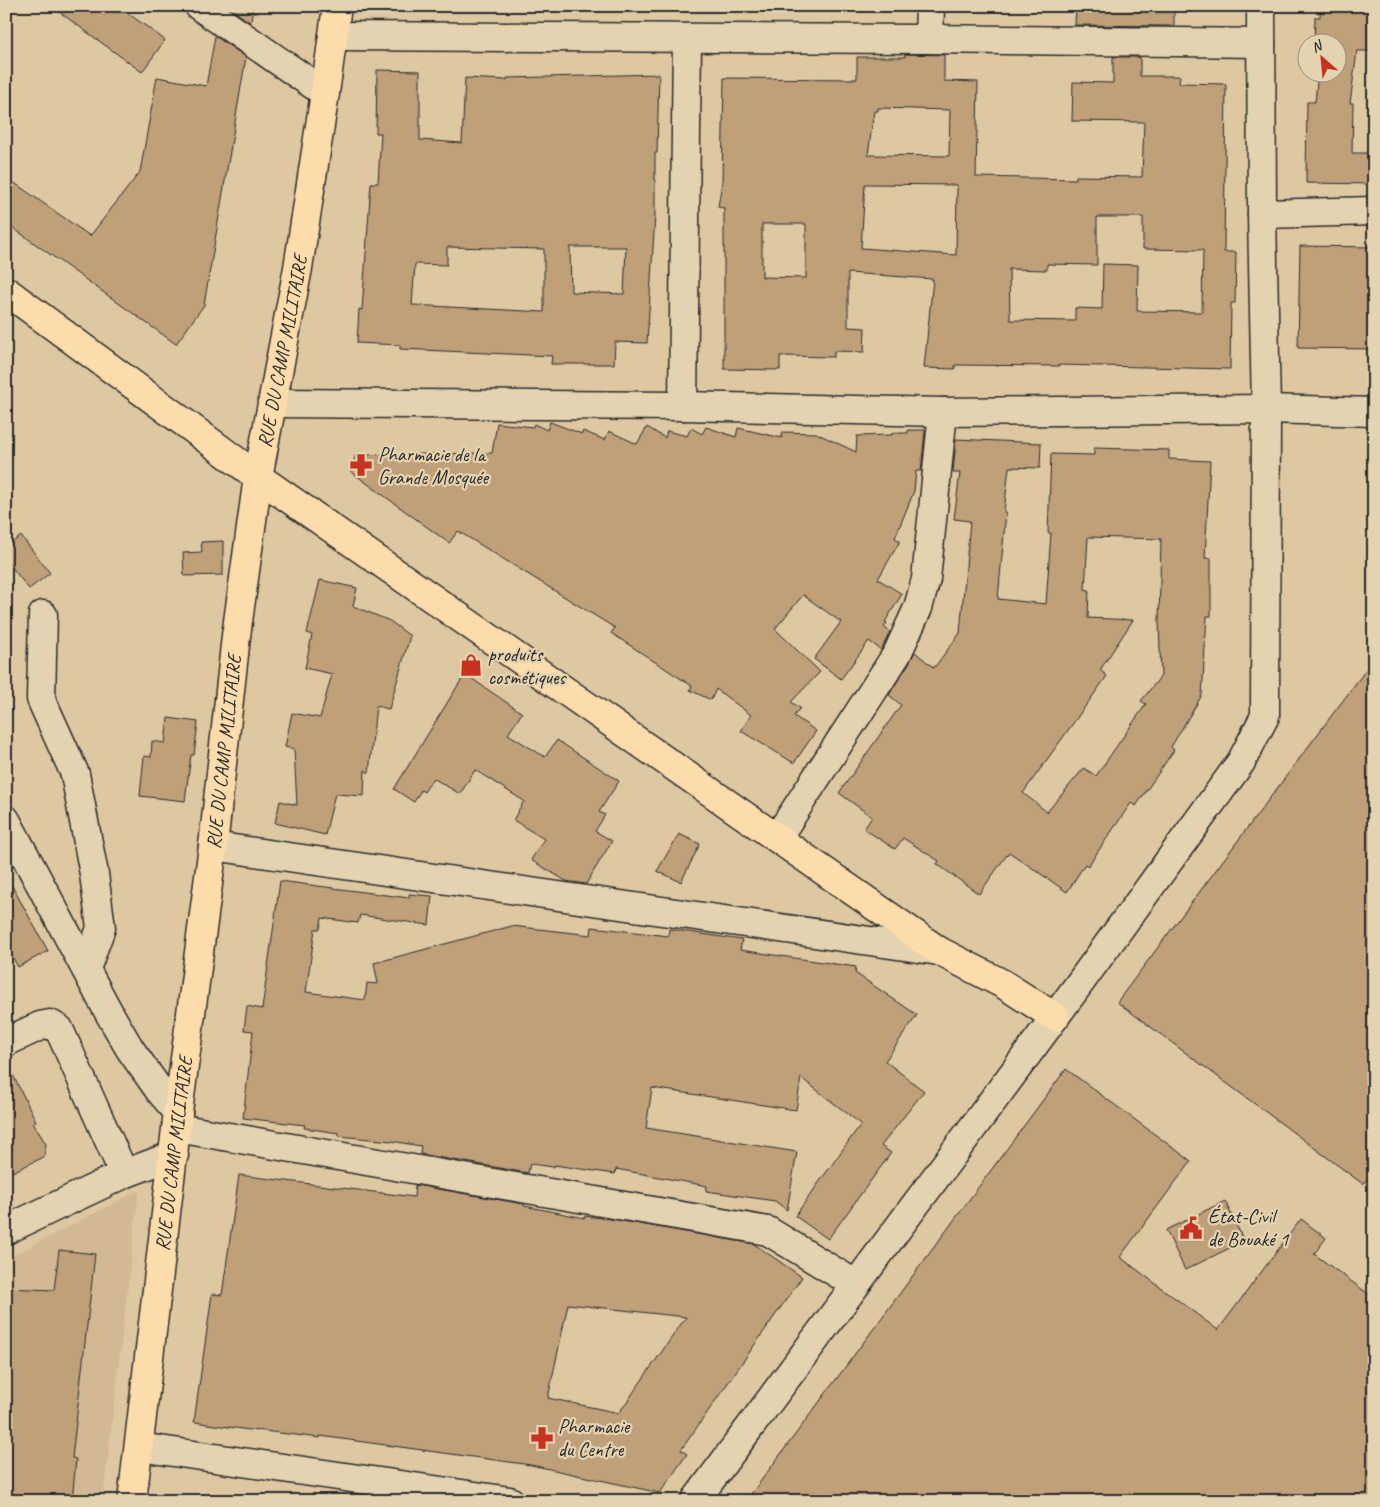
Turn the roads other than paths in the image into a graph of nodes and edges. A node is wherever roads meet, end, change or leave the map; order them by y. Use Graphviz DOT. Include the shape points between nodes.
graph roads {
  1 [pos="199,6"];
  2 [pos="337,6"];
  3 [pos="930,6"];
  4 [pos="1261,6"];
  5 [pos="333,36"];
  6 [pos="687,38"];
  7 [pos="929,39"];
  8 [pos="1261,43"];
  9 [pos="325,93"];
  10 [pos="1374,211"];
  11 [pos="1262,214"];
  12 [pos="6,291"];
  13 [pos="273,403"];
  14 [pos="683,406"];
  15 [pos="1266,409"];
  16 [pos="943,412"];
  17 [pos="1374,412"];
  18 [pos="258,477"];
  19 [pos="43,615"];
  20 [pos="6,820"];
  21 [pos="777,838"];
  22 [pos="213,846"];
  23 [pos="939,951"];
  24 [pos="86,969"];
  25 [pos="1055,1017"];
  26 [pos="6,1042"];
  27 [pos="178,1120"];
  28 [pos="174,1155"];
  29 [pos="124,1174"];
  30 [pos="6,1230"];
  31 [pos="855,1284"];
  32 [pos="139,1447"];
  33 [pos="132,1501"];
  34 [pos="510,1501"];
  35 [pos="695,1501"];
  1 -- 9 [label="street"];
  2 -- 5 [label="main road, RUE DU CAMP MILITAIRE"];
  3 -- 7 [label="street"];
  4 -- 8 [label="street"];
  5 -- 6 [label="street"];
  5 -- 9 [label="main road, RUE DU CAMP MILITAIRE"];
  6 -- 7 [label="street"];
  6 -- 14 [label="street"];
  7 -- 8 [label="street"];
  8 -- 11 [label="street"];
  9 -- 13 [label="main road, RUE DU CAMP MILITAIRE"];
  10 -- 11 [label="street"];
  11 -- 15 [label="street"];
  12 -- 18 [label="main road"];
  13 -- 14 [label="street"];
  13 -- 18 [label="main road, RUE DU CAMP MILITAIRE"];
  14 -- 16 [label="street"];
  15 -- 16 [label="street"];
  15 -- 17 [label="street"];
  15 -- 25 [label="street" via="1265,716 1241,762"];
  16 -- 21 [label="street" via="926,579 918,608 897,654"];
  18 -- 21 [label="main road"];
  18 -- 22 [label="main road, RUE DU CAMP MILITAIRE" via="236,636"];
  19 -- 24 [label="street" via="41,699 75,774 96,883 101,928"];
  20 -- 24 [label="street"];
  21 -- 23 [label="main road"];
  22 -- 23 [label="street"];
  22 -- 27 [label="main road, RUE DU CAMP MILITAIRE"];
  23 -- 25 [label="main road" via="1004,984"];
  24 -- 27 [label="street" via="130,1049"];
  25 -- 31 [label="street"];
  26 -- 29 [label="street" via="40,1026 50,1024 59,1029"];
  27 -- 28 [label="main road, RUE DU CAMP MILITAIRE"];
  27 -- 31 [label="street" via="768,1231"];
  28 -- 29 [label="street"];
  28 -- 32 [label="main road, RUE DU CAMP MILITAIRE"];
  29 -- 30 [label="street"];
  31 -- 35 [label="street"];
  32 -- 33 [label="main road, RUE DU CAMP MILITAIRE"];
  32 -- 34 [label="street"];
}
